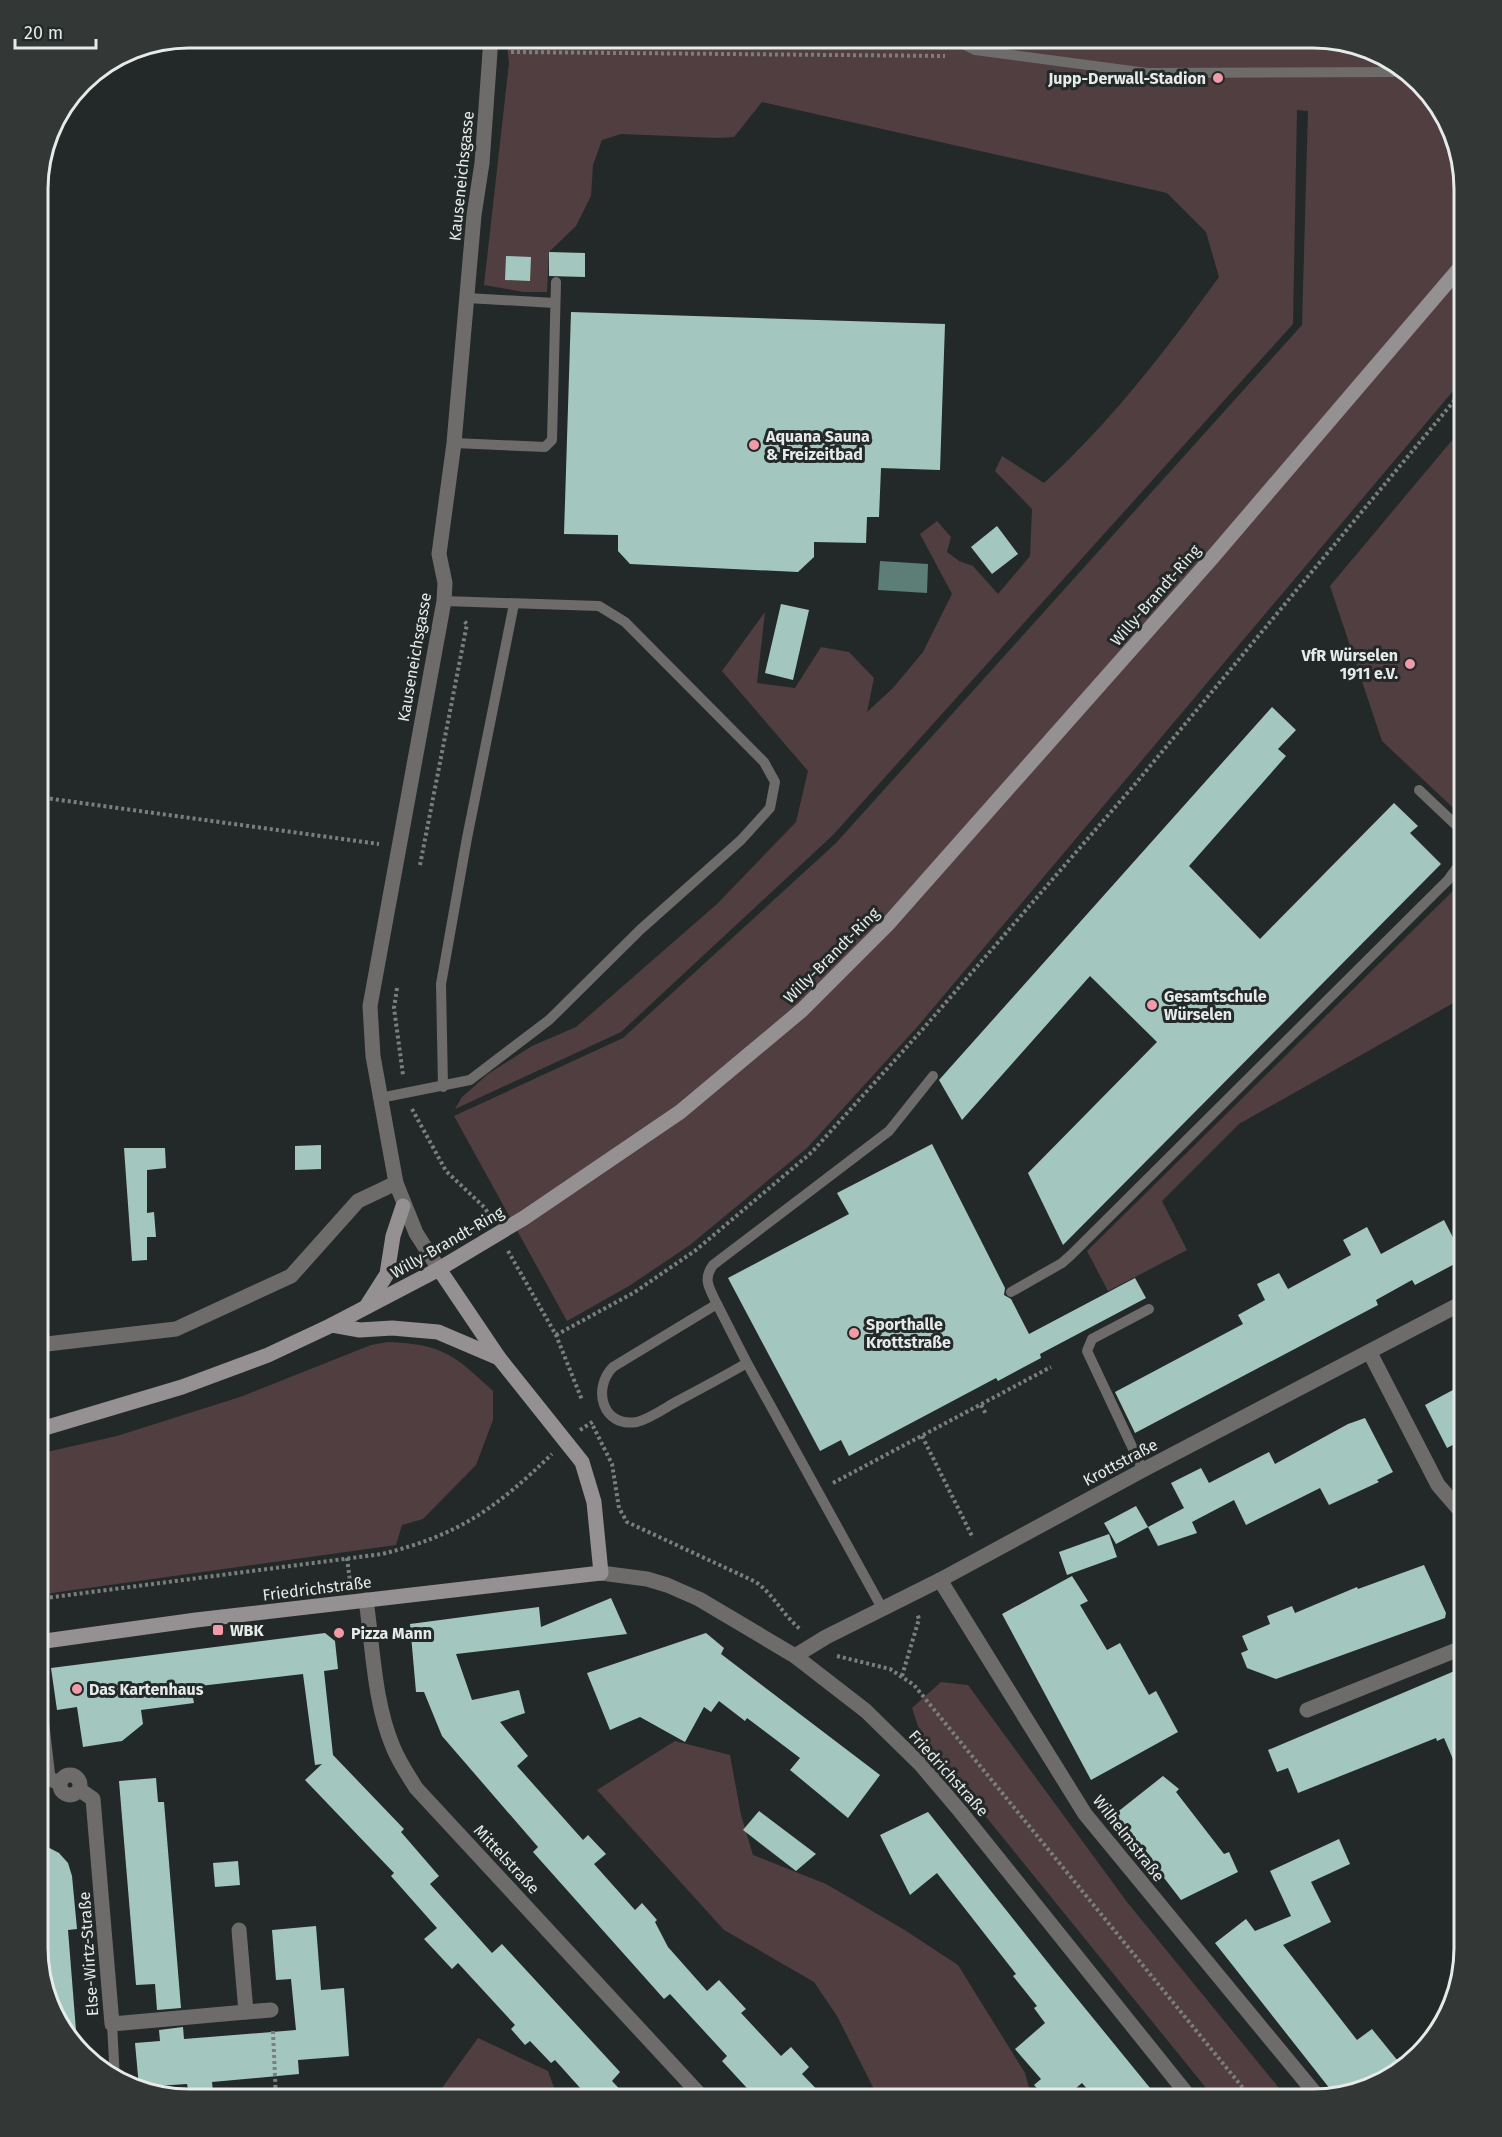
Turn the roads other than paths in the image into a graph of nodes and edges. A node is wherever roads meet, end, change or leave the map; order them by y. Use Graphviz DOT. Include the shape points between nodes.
graph roads {
  1 [pos="490,48"];
  2 [pos="971,48"];
  3 [pos="1392,72"];
  4 [pos="1454,275"];
  5 [pos="556,282"];
  6 [pos="467,298"];
  7 [pos="555,303"];
  8 [pos="454,444"];
  9 [pos="444,602"];
  10 [pos="514,604"];
  11 [pos="1419,790"];
  12 [pos="1454,823"];
  13 [pos="1454,872"];
  14 [pos="933,1076"];
  15 [pos="443,1087"];
  16 [pos="380,1098"];
  17 [pos="396,1183"];
  18 [pos="403,1206"];
  19 [pos="439,1269"];
  20 [pos="1011,1292"];
  21 [pos="717,1304"];
  22 [pos="1454,1307"];
  23 [pos="366,1308"];
  24 [pos="1149,1309"];
  25 [pos="332,1325"];
  26 [pos="48,1344"];
  27 [pos="1370,1353"];
  28 [pos="499,1358"];
  29 [pos="747,1363"];
  30 [pos="48,1427"];
  31 [pos="1143,1470"];
  32 [pos="1454,1503"];
  33 [pos="601,1573"];
  34 [pos="940,1580"];
  35 [pos="366,1600"];
  36 [pos="882,1608"];
  37 [pos="48,1641"];
  38 [pos="1454,1651"];
  39 [pos="795,1656"];
  40 [pos="1307,1710"];
  41 [pos="48,1778"];
  42 [pos="239,1930"];
  43 [pos="272,2010"];
  44 [pos="246,2012"];
  45 [pos="112,2024"];
  46 [pos="114,2068"];
  47 [pos="696,2089"];
  48 [pos="1183,2089"];
  49 [pos="1312,2089"];
  1 -- 6 [label="street, Kauseneichsgasse"];
  2 -- 3 [label="lane" via="1147,74"];
  4 -- 19 [label="main road, Willy-Brandt-Ring" via="1211,559 927,880 802,1010 680,1112 524,1218"];
  5 -- 7 [label="lane"];
  6 -- 7 [label="lane"];
  6 -- 8 [label="street, Kauseneichsgasse"];
  7 -- 8 [label="lane" via="549,445"];
  8 -- 9 [label="street, Kauseneichsgasse" via="439,554"];
  9 -- 10 [label="lane"];
  9 -- 16 [label="street, Kauseneichsgasse" via="370,1006"];
  10 -- 15 [label="lane" via="441,984"];
  10 -- 15 [label="lane" via="599,606 625,622 764,762 775,782 770,808 741,840 641,929 549,1020 470,1080"];
  11 -- 12 [label="lane"];
  13 -- 20 [label="lane" via="1071,1255"];
  14 -- 21 [label="lane" via="889,1131 713,1265 706,1281"];
  15 -- 16 [label="lane"];
  16 -- 17 [label="street, Kauseneichsgasse"];
  17 -- 18 [label="street, Kauseneichsgasse"];
  17 -- 26 [label="street" via="358,1201 291,1276 176,1329"];
  18 -- 19 [label="street, Kauseneichsgasse"];
  18 -- 23 [label="main road" via="387,1274"];
  19 -- 23 [label="main road, Willy-Brandt-Ring"];
  19 -- 28 [label="main road"];
  21 -- 29 [label="lane"];
  21 -- 29 [label="lane" via="613,1367 602,1386 606,1413 616,1420 637,1422"];
  22 -- 27 [label="street, Krottstraße"];
  23 -- 25 [label="main road, Willy-Brandt-Ring"];
  24 -- 31 [label="lane" via="1092,1340 1087,1351"];
  25 -- 28 [label="main road" via="360,1330 438,1332"];
  25 -- 30 [label="main road, Willy-Brandt-Ring" via="268,1355 182,1387"];
  27 -- 31 [label="street, Krottstraße"];
  27 -- 32 [label="street" via="1438,1485"];
  28 -- 33 [label="main road" via="582,1462 594,1502"];
  29 -- 36 [label="lane"];
  31 -- 34 [label="street, Krottstraße"];
  33 -- 35 [label="main road, Friedrichstraße"];
  33 -- 39 [label="street, Friedrichstraße" via="667,1585 699,1599"];
  34 -- 36 [label="street, Krottstraße"];
  34 -- 49 [label="street, Wilhelmstraße" via="1086,1814"];
  35 -- 37 [label="main road, Friedrichstraße"];
  35 -- 47 [label="street, Mittelstraße" via="386,1729 416,1788"];
  36 -- 39 [label="street, Krottstraße"];
  38 -- 40 [label="street"];
  39 -- 48 [label="street, Friedrichstraße" via="866,1711 921,1765"];
  41 -- 45 [label="street, Else-Wirtz-Straße" via="60,1783 63,1794 80,1790 93,1798"];
  42 -- 44 [label="street"];
  43 -- 44 [label="street, Else-Wirtz-Straße"];
  44 -- 45 [label="street, Else-Wirtz-Straße"];
  45 -- 46 [label="lane"];
}
